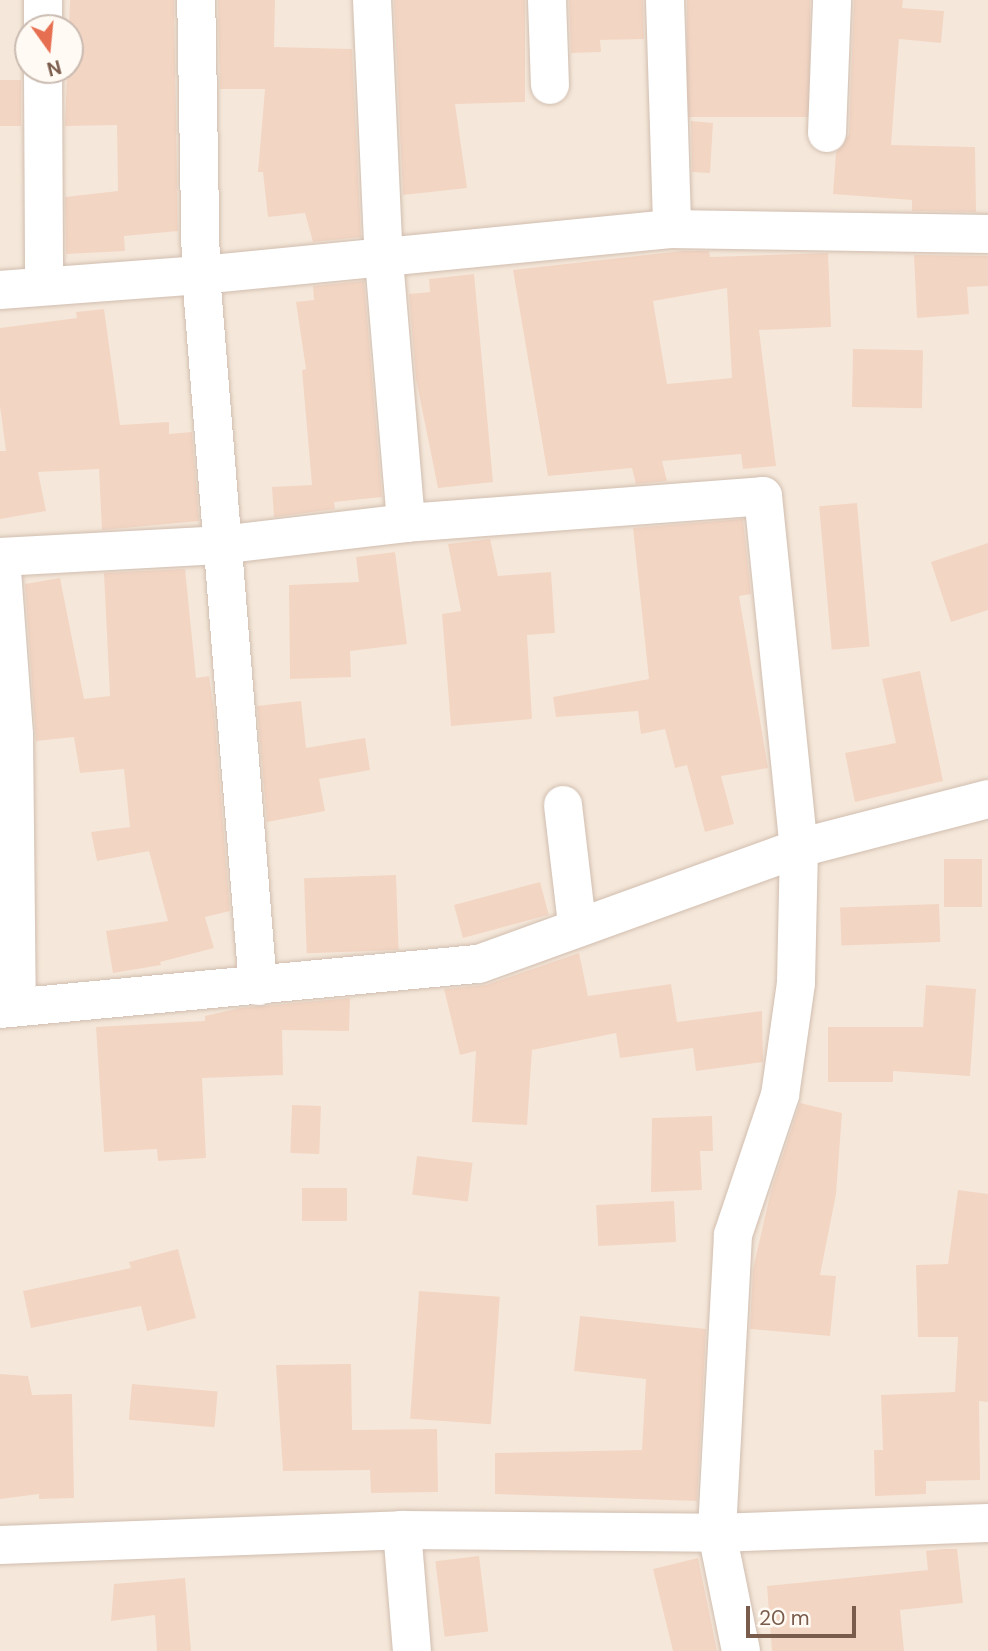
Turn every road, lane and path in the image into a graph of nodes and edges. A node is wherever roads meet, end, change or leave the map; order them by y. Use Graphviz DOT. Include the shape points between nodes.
graph roads {
  1 [pos="196,0"];
  2 [pos="372,0"];
  3 [pos="547,0"];
  4 [pos="665,0"];
  5 [pos="832,0"];
  6 [pos="43,84"];
  7 [pos="550,85"];
  8 [pos="827,133"];
  9 [pos="672,229"];
  10 [pos="988,234"];
  11 [pos="384,260"];
  12 [pos="201,275"];
  13 [pos="44,286"];
  14 [pos="0,290"];
  15 [pos="406,523"];
  16 [pos="220,545"];
  17 [pos="0,557"];
  18 [pos="7,736"];
  19 [pos="988,799"];
  20 [pos="563,805"];
  21 [pos="799,848"];
  22 [pos="577,925"];
  23 [pos="258,986"];
  24 [pos="9,1008"];
  25 [pos="988,1523"];
  26 [pos="402,1530"];
  27 [pos="717,1533"];
  28 [pos="0,1545"];
  29 [pos="412,1651"];
  30 [pos="741,1651"];
  1 -- 12 [label="street"];
  2 -- 11 [label="street"];
  3 -- 7 [label="street"];
  4 -- 9 [label="street"];
  5 -- 8 [label="street"];
  6 -- 13 [label="street"];
  9 -- 10 [label="street"];
  9 -- 11 [label="street"];
  11 -- 12 [label="street"];
  11 -- 15 [label="street"];
  12 -- 13 [label="street"];
  12 -- 16 [label="street"];
  13 -- 14 [label="street"];
  15 -- 16 [label="street"];
  15 -- 21 [label="street" via="763,496"];
  16 -- 17 [label="street"];
  16 -- 23 [label="street"];
  17 -- 18 [label="street"];
  18 -- 24 [label="street"];
  19 -- 21 [label="street"];
  20 -- 22 [label="street"];
  21 -- 22 [label="street"];
  21 -- 27 [label="street" via="796,983 780,1095 733,1235"];
  22 -- 23 [label="street" via="479,964"];
  23 -- 24 [label="street"];
  25 -- 27 [label="street"];
  26 -- 27 [label="street"];
  26 -- 28 [label="street"];
  26 -- 29 [label="street"];
  27 -- 30 [label="street"];
}
